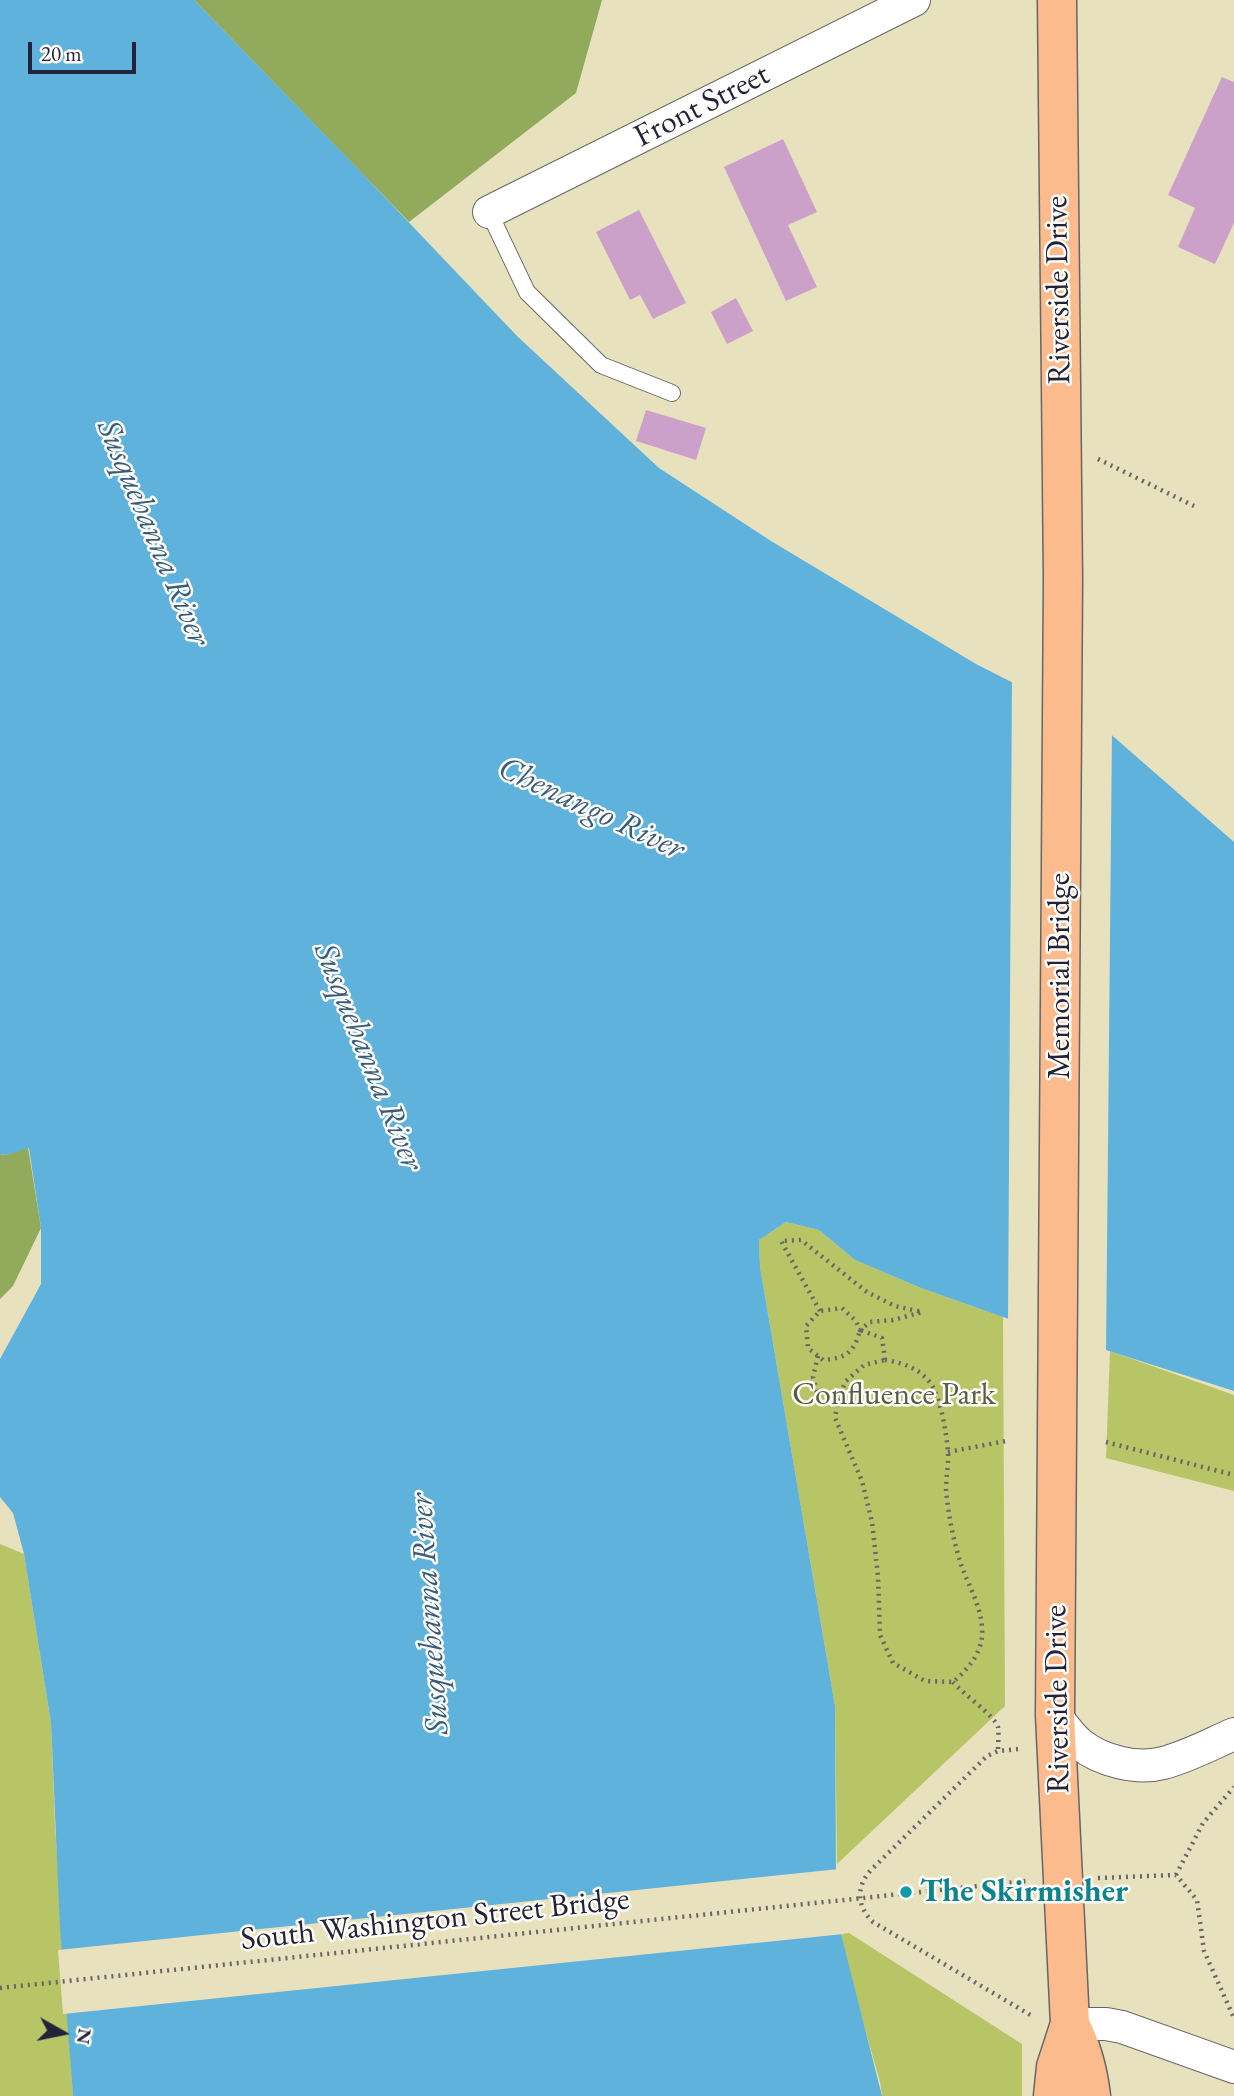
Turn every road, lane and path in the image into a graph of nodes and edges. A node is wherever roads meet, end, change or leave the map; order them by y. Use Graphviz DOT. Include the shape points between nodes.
graph roads {
  1 [pos="914,0"];
  2 [pos="1057,0"];
  3 [pos="489,212"];
  4 [pos="671,393"];
  5 [pos="1061,441"];
  6 [pos="1194,506"];
  7 [pos="1062,579"];
  8 [pos="820,1311"];
  9 [pos="860,1330"];
  10 [pos="818,1356"];
  11 [pos="885,1360"];
  12 [pos="1058,1374"];
  13 [pos="837,1405"];
  14 [pos="1006,1441"];
  15 [pos="1106,1442"];
  16 [pos="948,1452"];
  17 [pos="1234,1475"];
  18 [pos="953,1682"];
  19 [pos="1055,1731"];
  20 [pos="1234,1734"];
  21 [pos="999,1751"];
  22 [pos="1234,1787"];
  23 [pos="1175,1875"];
  24 [pos="860,1900"];
  25 [pos="0,1988"];
  26 [pos="1070,2024"];
  27 [pos="1234,2067"];
  28 [pos="1053,2096"];
  29 [pos="1091,2096"];
  1 -- 3 [label="street, Front Street"];
  2 -- 5 [label="main road, Riverside Drive"];
  3 -- 4 [label="lane" via="527,292 601,365"];
  5 -- 6 [label="path"];
  5 -- 7 [label="main road, Riverside Drive"];
  7 -- 12 [label="main road, Memorial Bridge"];
  8 -- 9 [label="path" via="842,1308"];
  8 -- 9 [label="path" via="782,1241 801,1240 867,1292 895,1306 922,1312 870,1321"];
  8 -- 10 [label="path" via="806,1326 808,1348"];
  9 -- 10 [label="path" via="856,1344 841,1358 823,1360"];
  9 -- 11 [label="path" via="882,1338"];
  10 -- 13 [label="path" via="813,1377 818,1395"];
  11 -- 13 [label="path" via="864,1366 846,1381"];
  11 -- 16 [label="path" via="904,1363 933,1388"];
  12 -- 19 [label="main road, Riverside Drive"];
  13 -- 18 [label="path" via="835,1418 862,1481 872,1522 880,1635 893,1663 925,1681"];
  14 -- 16 [label="path"];
  15 -- 17 [label="path"];
  16 -- 18 [label="path" via="946,1488 952,1522 982,1629 972,1665"];
  18 -- 21 [label="path" via="995,1721"];
  19 -- 20 [label="street" via="1107,1759 1133,1765 1160,1764"];
  19 -- 21 [label="path"];
  19 -- 26 [label="main road, Riverside Drive"];
  21 -- 24 [label="path" via="987,1756 866,1875"];
  22 -- 23 [label="path" via="1203,1823"];
  24 -- 25 [label="path, South Washington Street Bridge"];
  24 -- 26 [label="path" via="873,1922 1018,2008"];
  26 -- 27 [label="street" via="1122,2027"];
  26 -- 28 [label="main road" via="1056,2067"];
  26 -- 29 [label="main road" via="1081,2045"];
}
